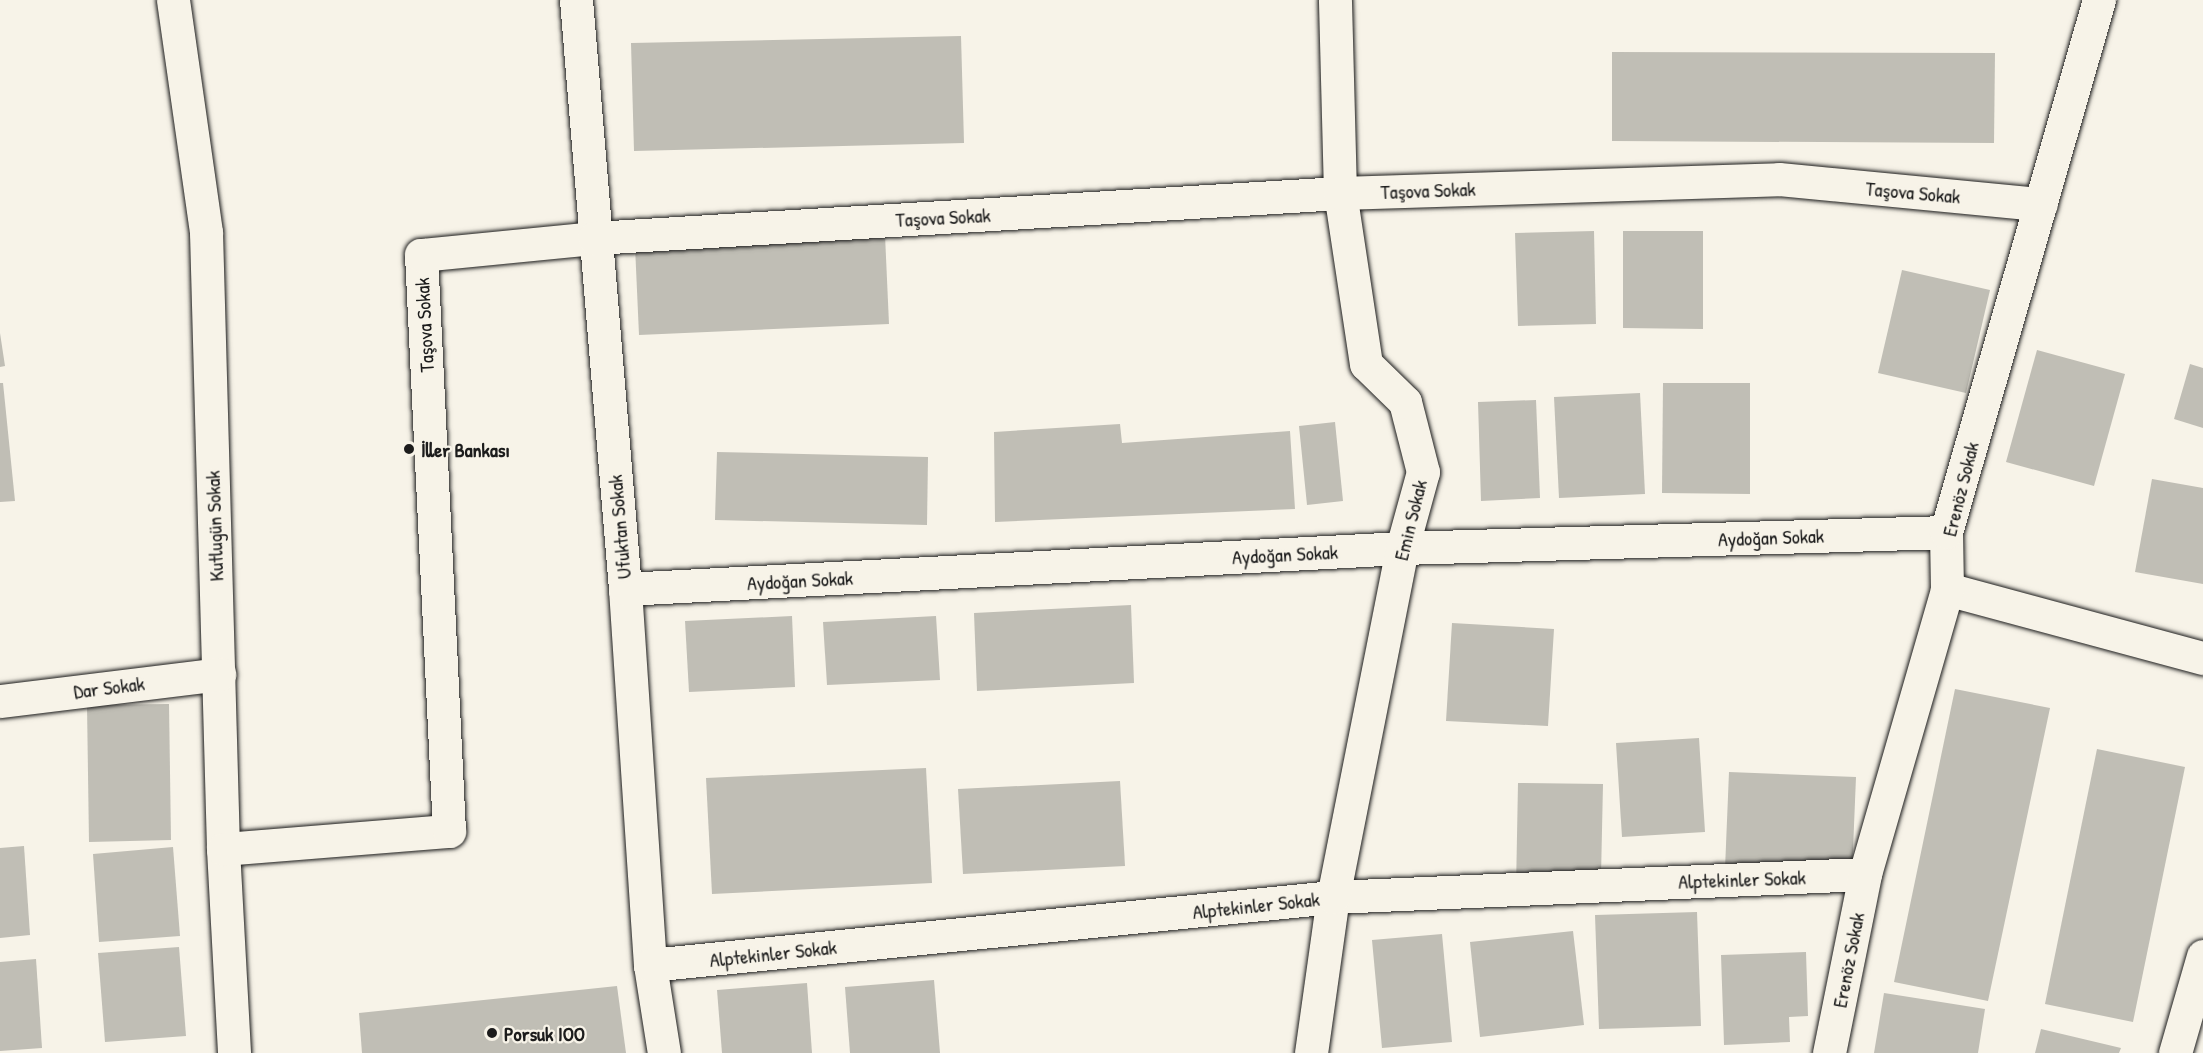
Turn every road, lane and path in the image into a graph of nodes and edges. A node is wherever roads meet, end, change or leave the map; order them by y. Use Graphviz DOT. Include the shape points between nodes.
graph roads {
  1 [pos="173,0"];
  2 [pos="576,0"];
  3 [pos="1335,0"];
  4 [pos="2099,0"];
  5 [pos="1340,193"];
  6 [pos="2041,204"];
  7 [pos="594,238"];
  8 [pos="1946,532"];
  9 [pos="1402,548"];
  10 [pos="625,589"];
  11 [pos="1947,589"];
  12 [pos="2203,658"];
  13 [pos="219,674"];
  14 [pos="0,701"];
  15 [pos="223,849"];
  16 [pos="1865,874"];
  17 [pos="1333,897"];
  18 [pos="2203,956"];
  19 [pos="650,965"];
  20 [pos="234,1053"];
  21 [pos="664,1053"];
  22 [pos="1311,1053"];
  23 [pos="1829,1053"];
  24 [pos="2175,1053"];
  1 -- 13 [label="street, Kutlugün Sokak" via="206,232"];
  2 -- 7 [label="street, Ufuktan Sokak"];
  3 -- 5 [label="street, Emin Sokak"];
  4 -- 6 [label="street, Erenöz Sokak"];
  5 -- 6 [label="street, Taşova Sokak" via="1779,179"];
  5 -- 7 [label="street, Taşova Sokak"];
  5 -- 9 [label="street, Emin Sokak" via="1366,364 1406,402 1423,472"];
  6 -- 8 [label="street, Erenöz Sokak"];
  7 -- 10 [label="street, Ufuktan Sokak"];
  7 -- 15 [label="street, Taşova Sokak" via="421,255 448,831"];
  8 -- 9 [label="street, Aydoğan Sokak"];
  8 -- 11 [label="street, Erenöz Sokak"];
  9 -- 10 [label="street, Aydoğan Sokak"];
  9 -- 17 [label="street, Emin Sokak"];
  10 -- 19 [label="street, Ufuktan Sokak"];
  11 -- 12 [label="street"];
  11 -- 16 [label="street, Erenöz Sokak"];
  13 -- 14 [label="street, Dar Sokak"];
  13 -- 15 [label="street, Kutlugün Sokak"];
  15 -- 20 [label="street, Kutlugün Sokak"];
  16 -- 17 [label="street, Alptekinler Sokak"];
  16 -- 23 [label="street, Erenöz Sokak"];
  17 -- 19 [label="street, Alptekinler Sokak"];
  17 -- 22 [label="street, Emin Sokak"];
  18 -- 24 [label="street"];
  19 -- 21 [label="street, Ufuktan Sokak"];
}
